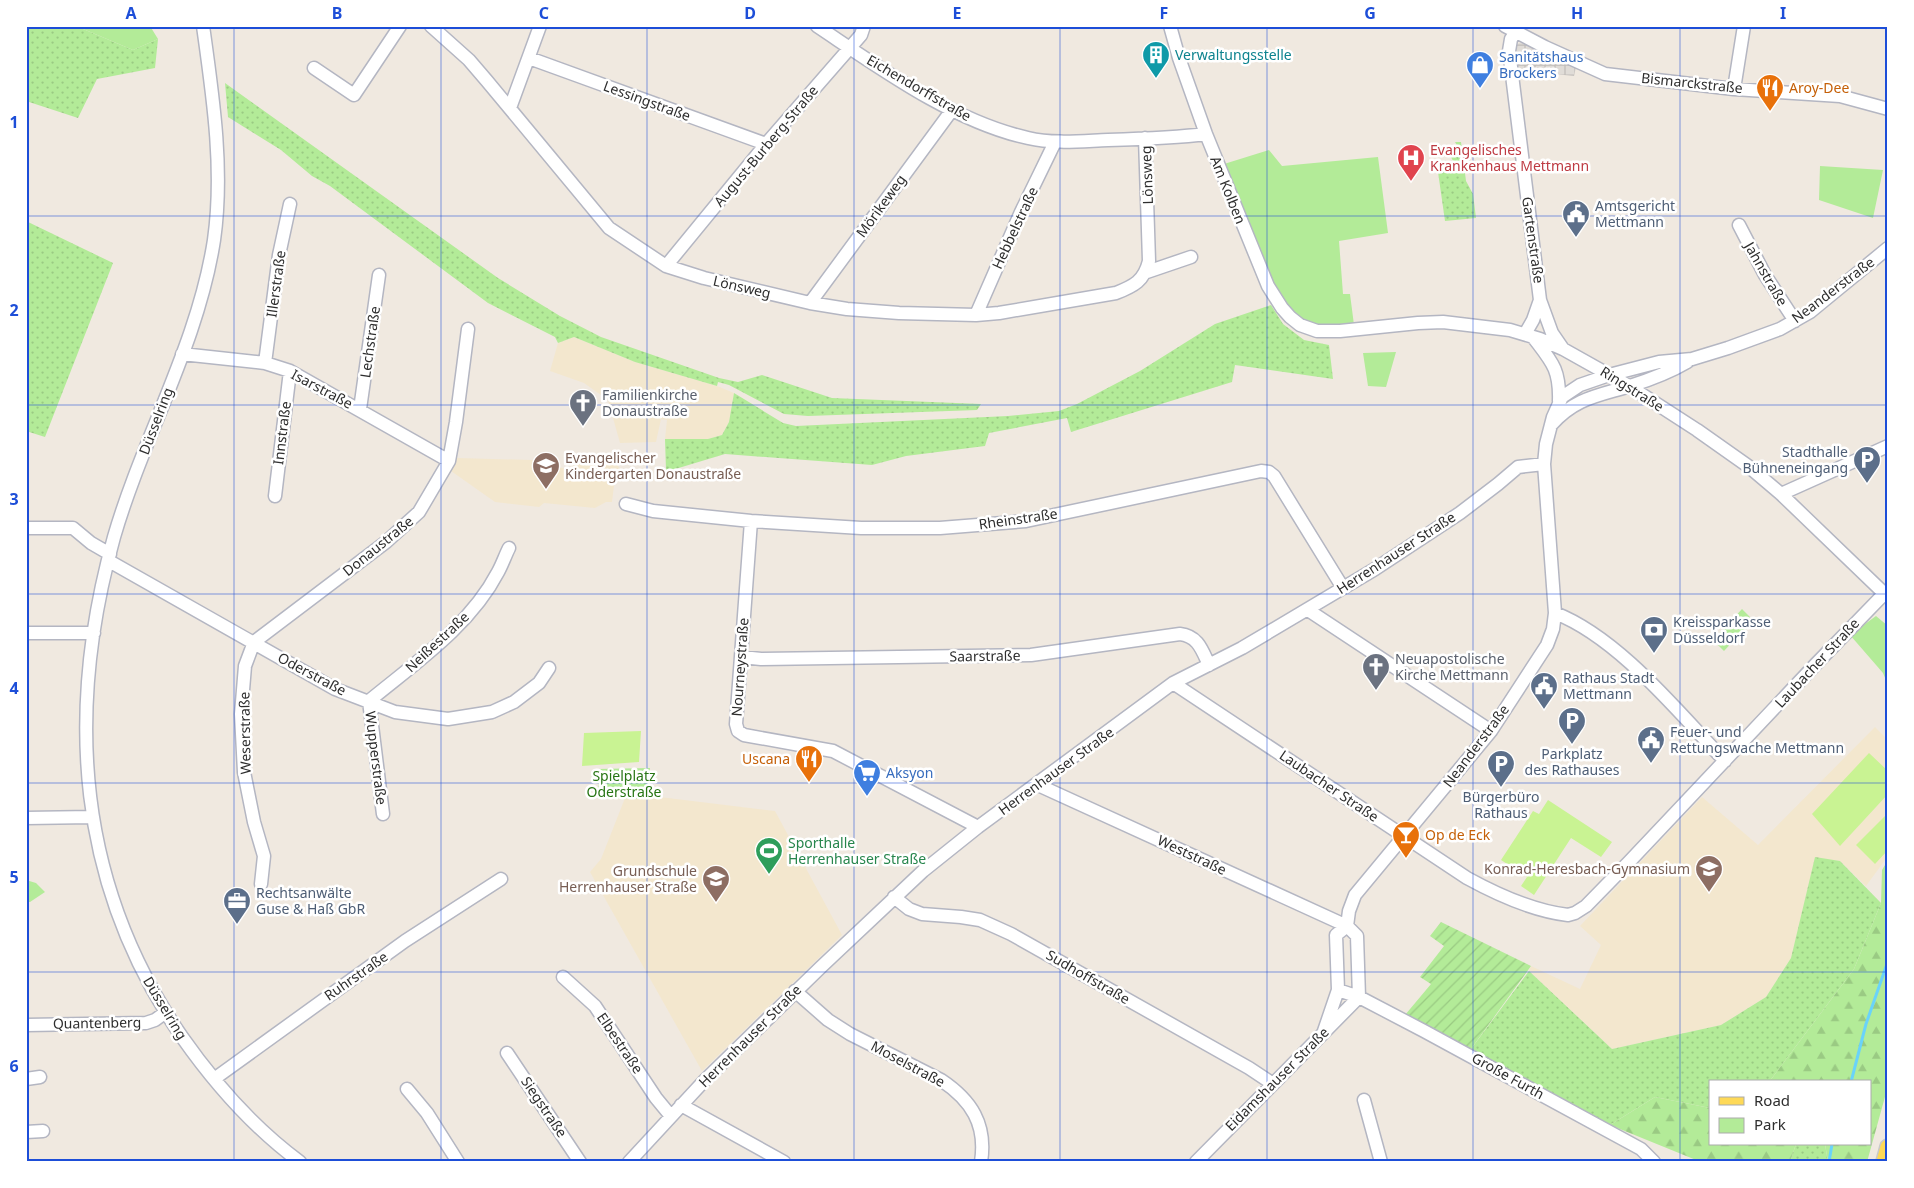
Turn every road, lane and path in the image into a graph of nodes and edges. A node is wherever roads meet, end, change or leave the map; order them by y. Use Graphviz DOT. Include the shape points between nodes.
graph roads {
  1 [pos="203,26"];
  2 [pos="400,26"];
  3 [pos="431,26"];
  4 [pos="540,26"];
  5 [pos="817,26"];
  6 [pos="864,26"];
  7 [pos="1170,26"];
  8 [pos="1744,26"];
  9 [pos="1510,29"];
  10 [pos="849,48"];
  11 [pos="528,58"];
  12 [pos="314,68"];
  13 [pos="1734,89"];
  14 [pos="510,108"];
  15 [pos="952,110"];
  16 [pos="1888,110"];
  17 [pos="1206,134"];
  18 [pos="1145,138"];
  19 [pos="1055,142"];
  20 [pos="766,144"];
  21 [pos="290,204"];
  22 [pos="1739,225"];
  23 [pos="1888,248"];
  24 [pos="1191,257"];
  25 [pos="666,266"];
  26 [pos="1146,272"];
  27 [pos="379,275"];
  28 [pos="1540,300"];
  29 [pos="810,302"];
  30 [pos="976,315"];
  31 [pos="1795,321"];
  32 [pos="468,329"];
  33 [pos="1317,331"];
  34 [pos="1529,335"];
  35 [pos="1563,349"];
  36 [pos="182,354"];
  37 [pos="1692,359"];
  38 [pos="264,363"];
  39 [pos="290,371"];
  40 [pos="1609,375"];
  41 [pos="1629,386"];
  42 [pos="1559,402"];
  43 [pos="360,409"];
  44 [pos="1550,426"];
  45 [pos="1888,446"];
  46 [pos="449,461"];
  47 [pos="1544,464"];
  48 [pos="1781,494"];
  49 [pos="274,496"];
  50 [pos="626,504"];
  51 [pos="751,521"];
  52 [pos="26,528"];
  53 [pos="508,548"];
  54 [pos="110,557"];
  55 [pos="1343,588"];
  56 [pos="1886,595"];
  57 [pos="1308,610"];
  58 [pos="1555,613"];
  59 [pos="26,633"];
  60 [pos="94,633"];
  61 [pos="254,642"];
  62 [pos="742,657"];
  63 [pos="1209,665"];
  64 [pos="549,668"];
  65 [pos="1173,683"];
  66 [pos="369,701"];
  67 [pos="1491,731"];
  68 [pos="1725,762"];
  69 [pos="1038,785"];
  70 [pos="383,814"];
  71 [pos="92,817"];
  72 [pos="26,818"];
  73 [pos="978,827"];
  74 [pos="1404,836"];
  75 [pos="502,879"];
  76 [pos="261,884"];
  77 [pos="894,897"];
  78 [pos="1347,926"];
  79 [pos="564,977"];
  80 [pos="1338,990"];
  81 [pos="795,992"];
  82 [pos="1358,997"];
  83 [pos="166,1012"];
  84 [pos="26,1026"];
  85 [pos="1324,1031"];
  86 [pos="507,1053"];
  87 [pos="40,1077"];
  88 [pos="26,1079"];
  89 [pos="214,1079"];
  90 [pos="1273,1084"];
  91 [pos="407,1089"];
  92 [pos="1364,1100"];
  93 [pos="682,1105"];
  94 [pos="670,1115"];
  95 [pos="43,1131"];
  96 [pos="26,1132"];
  97 [pos="1888,1147"];
  98 [pos="300,1162"];
  99 [pos="458,1162"];
  100 [pos="580,1162"];
  101 [pos="628,1162"];
  102 [pos="784,1162"];
  103 [pos="980,1162"];
  104 [pos="1196,1162"];
  105 [pos="1381,1162"];
  106 [pos="1654,1162"];
  107 [pos="1884,1162"];
  1 -- 36 [label="street, Düsselring" via="218,167 214,239 207,276"];
  2 -- 12 [label="street" via="354,95"];
  3 -- 14 [label="street, Lönsweg" via="469,60"];
  4 -- 11 [label="street"];
  5 -- 10 [label="street, Eichendorffstraße"];
  6 -- 10 [label="street, August-Burberg-Straße" via="861,35"];
  7 -- 17 [label="street, Am Kolben"];
  8 -- 13 [label="street"];
  9 -- 13 [label="street, Bismarckstraße" via="1605,74"];
  9 -- 28 [label="street, Gartenstraße" via="1509,51"];
  10 -- 15 [label="street, Eichendorffstraße"];
  10 -- 20 [label="street, August-Burberg-Straße"];
  11 -- 14 [label="street"];
  11 -- 20 [label="street, Lessingstraße"];
  13 -- 16 [label="street, Bismarckstraße" via="1840,96"];
  14 -- 25 [label="street, Lönsweg" via="609,228"];
  15 -- 19 [label="street, Eichendorffstraße" via="997,129"];
  15 -- 29 [label="street, Mörikeweg"];
  17 -- 18 [label="street, Lönsweg"];
  17 -- 33 [label="street, Am Kolben" via="1274,296 1300,325"];
  18 -- 19 [label="street, Eichendorffstraße"];
  18 -- 26 [label="street, Lönsweg" via="1150,253"];
  19 -- 30 [label="street, Hebbelstraße"];
  20 -- 25 [label="street, August-Burberg-Straße"];
  21 -- 38 [label="street, Illerstraße" via="279,255"];
  22 -- 31 [label="street, Jahnstraße"];
  23 -- 31 [label="street, Neanderstraße"];
  24 -- 26 [label="street, Lönsweg"];
  25 -- 29 [label="street, Lönsweg"];
  26 -- 30 [label="street, Lönsweg" via="1137,282 1116,293"];
  27 -- 43 [label="street, Lechstraße"];
  28 -- 34 [label="street, Gartenstraße"];
  28 -- 35 [label="street, Gartenstraße" via="1552,333"];
  29 -- 30 [label="street, Lönsweg" via="899,313"];
  31 -- 37 [label="street, Neanderstraße" via="1750,341"];
  32 -- 46 [label="street, Donaustraße"];
  33 -- 34 [label="street, Ringstraße" via="1443,322"];
  34 -- 35 [label="street, Ringstraße"];
  34 -- 42 [label="street" via="1556,369"];
  35 -- 40 [label="street, Ringstraße"];
  36 -- 38 [label="street, Isarstraße"];
  36 -- 54 [label="street, Düsselring" via="142,458"];
  37 -- 40 [label="street, Neanderstraße" via="1659,362"];
  37 -- 41 [label="street, Neanderstraße"];
  38 -- 39 [label="street, Isarstraße"];
  39 -- 43 [label="street, Isarstraße"];
  39 -- 49 [label="street, Innstraße"];
  40 -- 41 [label="street, Ringstraße"];
  40 -- 42 [label="street, Neanderstraße" via="1574,388"];
  41 -- 44 [label="street, Neanderstraße" via="1582,400"];
  41 -- 48 [label="street, Ringstraße" via="1735,456"];
  42 -- 44 [label="street, Neanderstraße"];
  43 -- 46 [label="street, Isarstraße"];
  44 -- 47 [label="street, Neanderstraße"];
  45 -- 48 [label="street"];
  46 -- 61 [label="street, Donaustraße" via="419,512 386,542"];
  47 -- 55 [label="street, Herrenhauser Straße" via="1518,467 1460,513"];
  47 -- 58 [label="street, Neanderstraße"];
  48 -- 56 [label="street, Ringstraße"];
  50 -- 51 [label="street, Rheinstraße" via="653,511"];
  51 -- 55 [label="street, Rheinstraße" via="885,529 1026,521 1261,471 1274,476"];
  51 -- 62 [label="street, Nourneystraße"];
  52 -- 54 [label="street, Oderstraße" via="73,528"];
  53 -- 66 [label="street, Neißestraße" via="487,591 457,627"];
  54 -- 60 [label="street, Düsselring"];
  54 -- 61 [label="street, Oderstraße"];
  55 -- 57 [label="street, Herrenhauser Straße"];
  56 -- 68 [label="street, Laubacher Straße" via="1815,665"];
  57 -- 63 [label="street, Herrenhauser Straße"];
  57 -- 67 [label="street"];
  58 -- 67 [label="street, Neanderstraße" via="1547,645"];
  58 -- 68 [label="street" via="1589,630 1616,650"];
  59 -- 60 [label="street"];
  60 -- 71 [label="street, Düsselring" via="86,757"];
  61 -- 66 [label="street, Oderstraße" via="336,689"];
  61 -- 76 [label="street, Weserstraße" via="245,666 242,714 244,772 264,856"];
  62 -- 63 [label="street, Saarstraße" via="1030,655 1180,634 1196,640"];
  62 -- 73 [label="street, Nourneystraße" via="738,731 744,735 833,751"];
  63 -- 65 [label="street, Herrenhauser Straße"];
  64 -- 66 [label="street, Oderstraße" via="533,688 492,712 448,720 394,712"];
  65 -- 69 [label="street, Herrenhauser Straße"];
  65 -- 74 [label="street, Laubacher Straße"];
  66 -- 70 [label="street, Wupperstraße"];
  67 -- 74 [label="street, Neanderstraße"];
  68 -- 74 [label="street, Laubacher Straße" via="1586,906 1575,913 1550,911 1493,892"];
  69 -- 73 [label="street, Herrenhauser Straße"];
  69 -- 78 [label="street, Weststraße"];
  71 -- 72 [label="street"];
  71 -- 83 [label="street, Düsselring" via="101,862 120,922"];
  73 -- 77 [label="street, Herrenhauser Straße"];
  74 -- 78 [label="street, Neanderstraße" via="1355,895"];
  75 -- 89 [label="street, Ruhrstraße" via="405,941"];
  77 -- 81 [label="street, Herrenhauser Straße"];
  77 -- 90 [label="street, Sudhoffstraße" via="922,914 980,920 1011,934"];
  78 -- 80 [label="street, Neanderstraße" via="1336,935"];
  78 -- 82 [label="street" via="1358,936"];
  79 -- 94 [label="street, Elbestraße" via="595,1006"];
  80 -- 82 [label="street, Große Furth"];
  80 -- 85 [label="street, Neanderstraße"];
  81 -- 93 [label="street, Herrenhauser Straße"];
  81 -- 103 [label="street, Moselstraße" via="850,1034 954,1089 969,1104 979,1126 983,1148"];
  82 -- 85 [label="street, Eidamshauser Straße"];
  82 -- 106 [label="street, Große Furth" via="1641,1149"];
  83 -- 84 [label="street, Quantenberg" via="146,1023"];
  83 -- 89 [label="street, Düsselring"];
  85 -- 90 [label="street, Eidamshauser Straße"];
  86 -- 100 [label="street, Siegstraße"];
  87 -- 88 [label="street"];
  89 -- 98 [label="street, Düsselring" via="265,1134"];
  90 -- 104 [label="street, Eidamshauser Straße"];
  91 -- 99 [label="street" via="427,1113"];
  92 -- 105 [label="street"];
  93 -- 94 [label="street, Herrenhauser Straße"];
  93 -- 102 [label="street"];
  94 -- 101 [label="street, Herrenhauser Straße"];
  95 -- 96 [label="street"];
  97 -- 107 [label="main road"];
}
